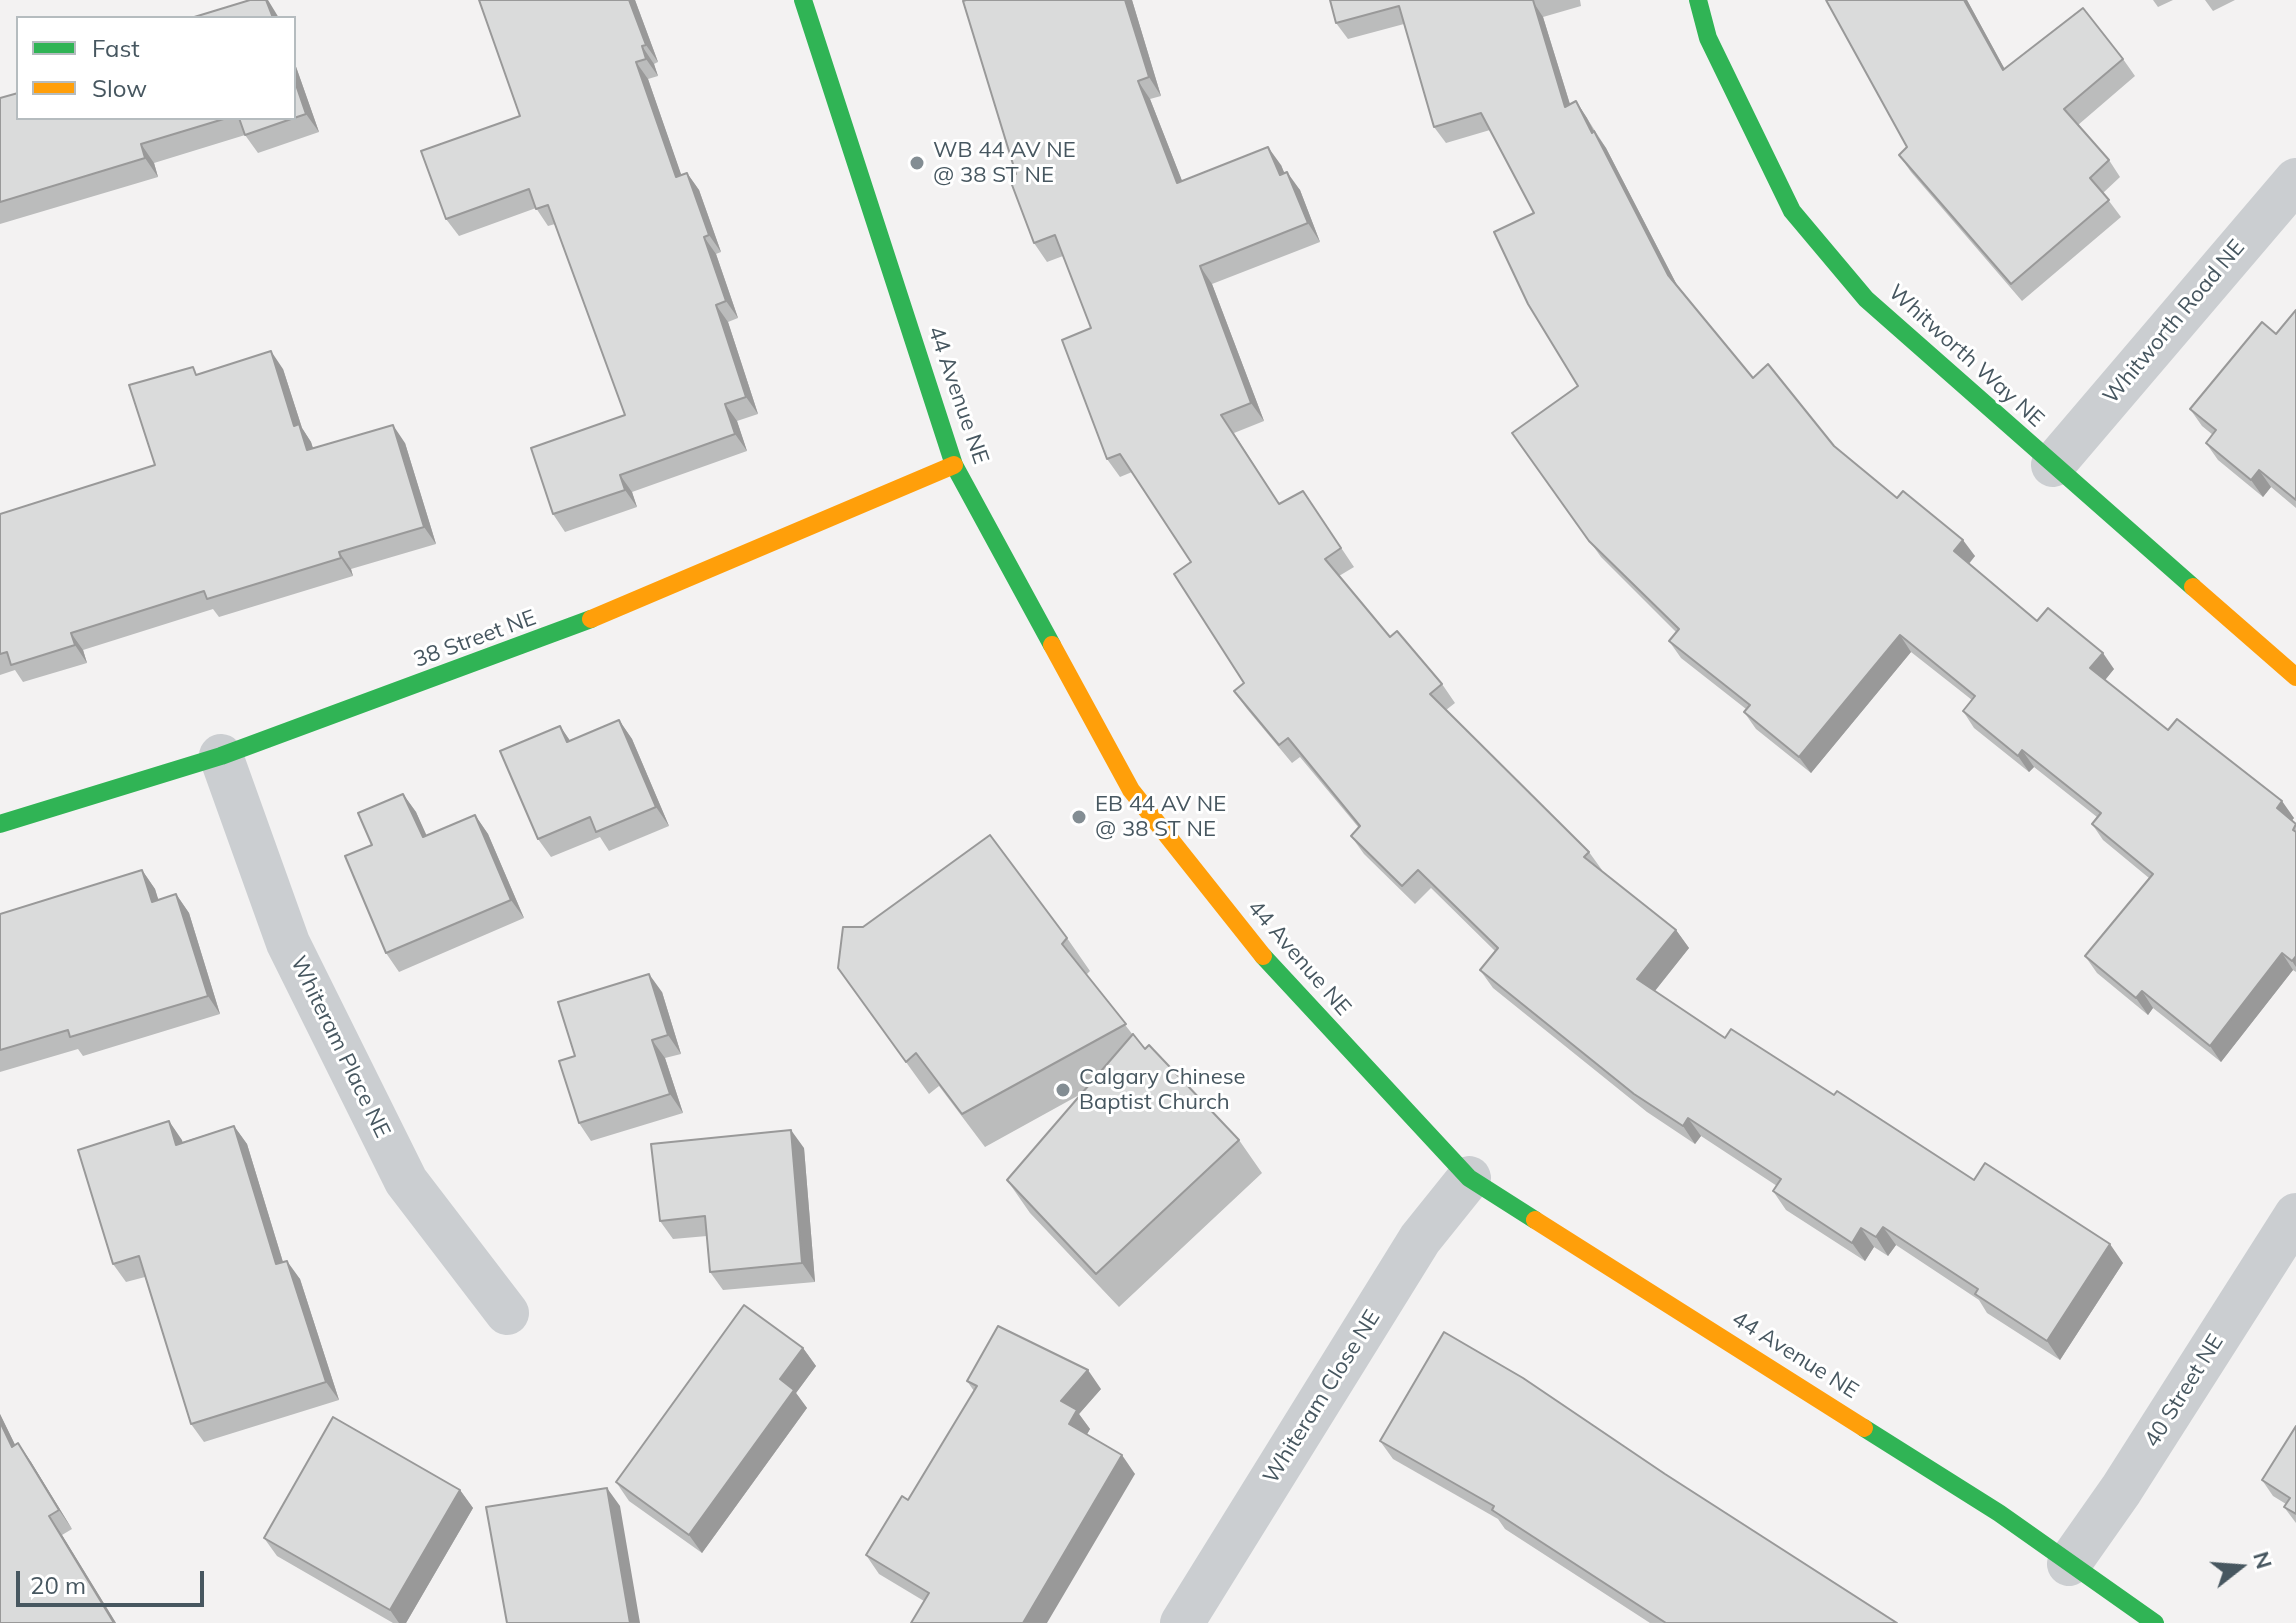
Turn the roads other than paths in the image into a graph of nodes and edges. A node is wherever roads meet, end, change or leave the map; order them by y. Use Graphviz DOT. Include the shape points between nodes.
graph roads {
  1 [pos="803,0"];
  2 [pos="1698,0"];
  3 [pos="2296,180"];
  4 [pos="954,465"];
  5 [pos="2053,465"];
  6 [pos="2296,677"];
  7 [pos="221,756"];
  8 [pos="0,824"];
  9 [pos="1469,1178"];
  10 [pos="2296,1215"];
  11 [pos="507,1313"];
  12 [pos="2069,1564"];
  13 [pos="1182,1623"];
  14 [pos="2155,1623"];
  1 -- 4 [label="street, 44 Avenue NE"];
  2 -- 5 [label="street, Whitworth Way NE" via="1708,38 1792,211 1866,299"];
  3 -- 5 [label="street, Whitworth Road NE"];
  4 -- 7 [label="street, 38 Street NE" via="543,640"];
  4 -- 9 [label="street, 44 Avenue NE" via="1131,790 1273,969"];
  5 -- 6 [label="street, Whitworth Way NE"];
  7 -- 8 [label="street, 38 Street NE"];
  7 -- 11 [label="street, Whiteram Place NE" via="288,943 406,1181"];
  9 -- 12 [label="street, 44 Avenue NE" via="1999,1513"];
  9 -- 13 [label="street, Whiteram Close NE" via="1420,1239"];
  10 -- 12 [label="street, 40 Street NE"];
  12 -- 14 [label="street, 44 Avenue NE"];
}
